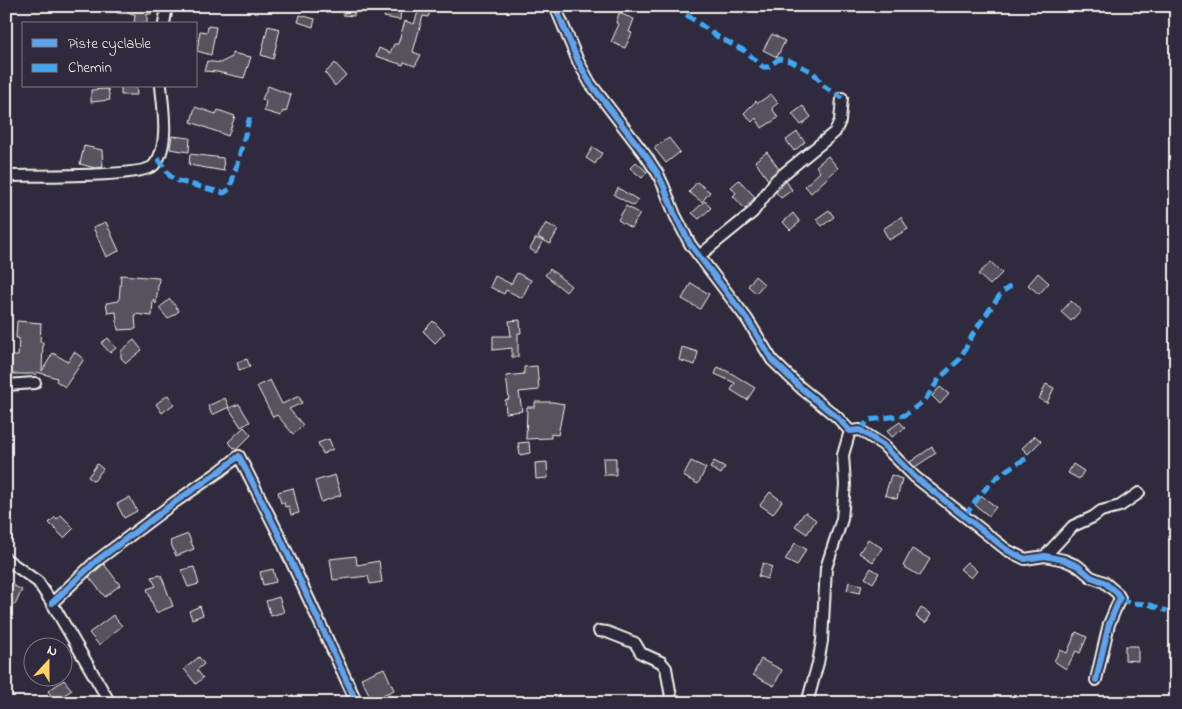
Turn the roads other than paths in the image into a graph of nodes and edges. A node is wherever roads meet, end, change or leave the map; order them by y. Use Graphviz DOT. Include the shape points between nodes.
graph roads {
  1 [pos="167,6"];
  2 [pos="555,6"];
  3 [pos="164,22"];
  4 [pos="161,88"];
  5 [pos="842,98"];
  6 [pos="6,176"];
  7 [pos="699,256"];
  8 [pos="35,383"];
  9 [pos="6,384"];
  10 [pos="850,431"];
  11 [pos="1140,493"];
  12 [pos="1045,556"];
  13 [pos="6,559"];
  14 [pos="52,603"];
  15 [pos="600,631"];
  16 [pos="1096,680"];
  17 [pos="110,703"];
  18 [pos="357,703"];
  19 [pos="672,703"];
  20 [pos="807,703"];
  1 -- 3 [label="street"];
  2 -- 7 [label="street" via="590,83 658,174 675,215"];
  4 -- 6 [label="street" via="164,134 158,158 152,167 115,174"];
  5 -- 7 [label="street" via="840,121 835,132 776,180 753,212"];
  7 -- 10 [label="street" via="747,320 772,360"];
  8 -- 9 [label="street"];
  10 -- 12 [label="street" via="860,430 883,446 915,477 1007,550 1025,559"];
  10 -- 20 [label="street" via="842,455 845,484 842,519 826,568 822,641"];
  11 -- 12 [label="street" via="1120,506 1101,511 1073,526"];
  12 -- 16 [label="street" via="1078,566 1091,577 1104,582 1120,598 1109,624"];
  13 -- 14 [label="street" via="38,582"];
  14 -- 17 [label="street"];
  14 -- 18 [label="street" via="95,562 239,456"];
  15 -- 19 [label="street" via="635,643 641,653 661,662 666,668"];
}
